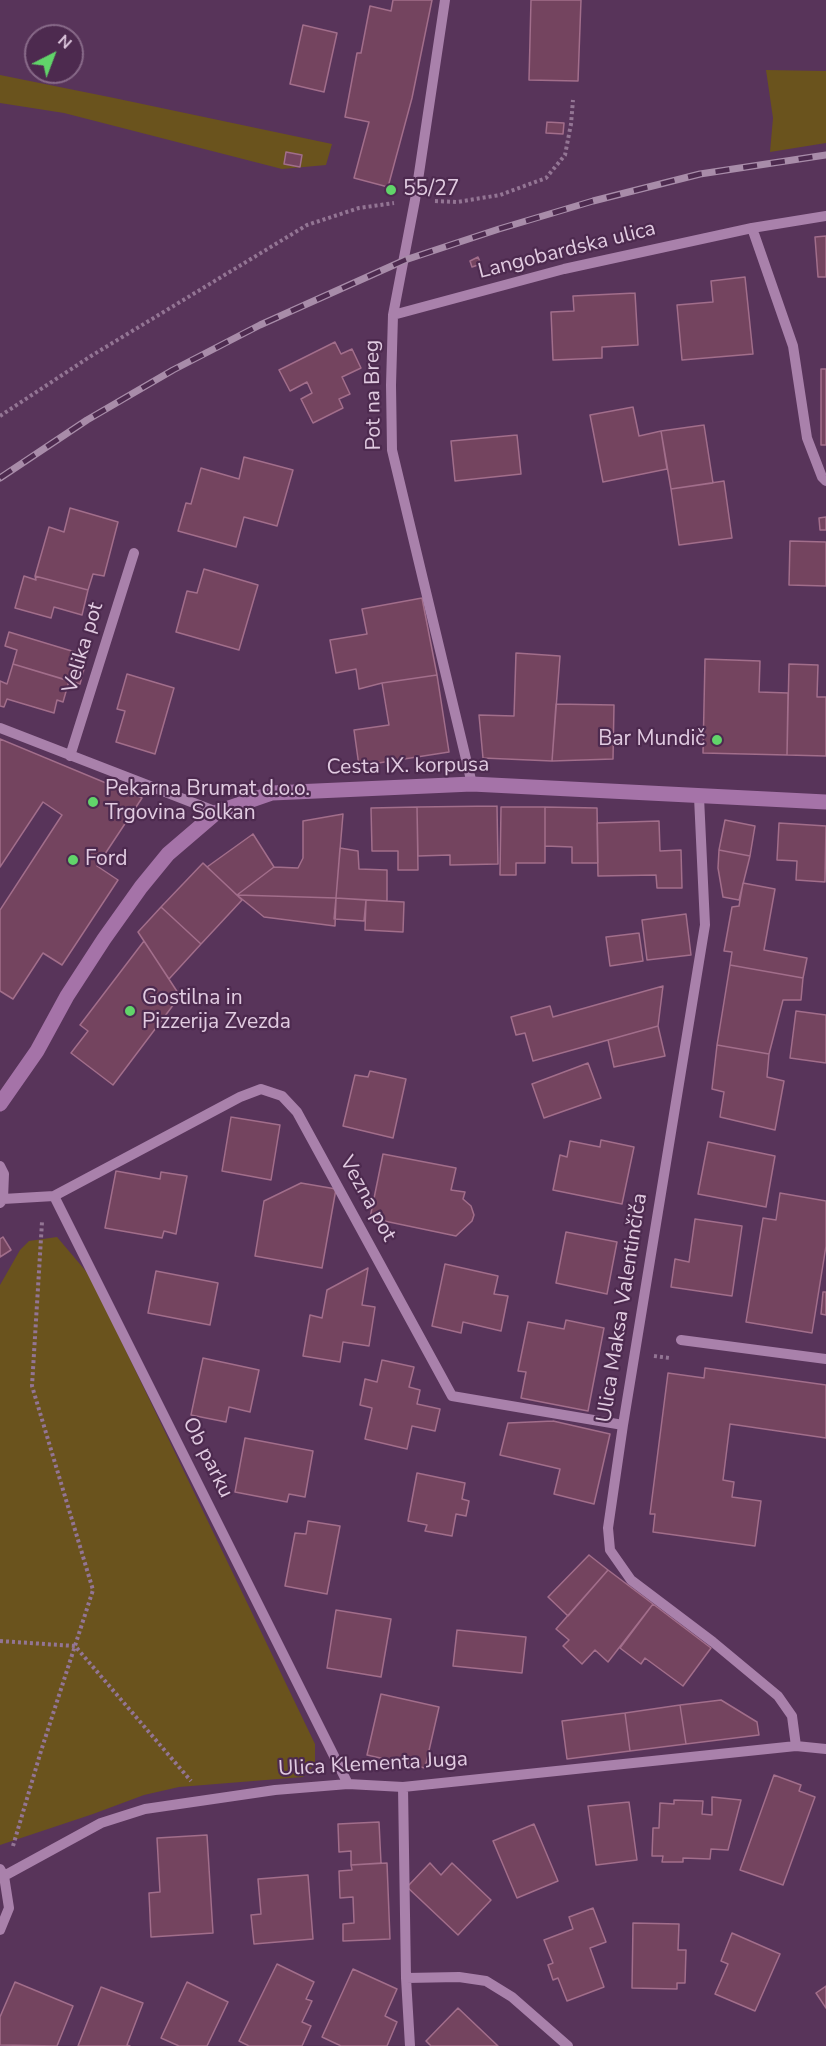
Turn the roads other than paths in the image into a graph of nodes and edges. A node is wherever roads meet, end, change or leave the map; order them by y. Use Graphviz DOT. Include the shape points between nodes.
graph roads {
  1 [pos="445,0"];
  2 [pos="826,216"];
  3 [pos="752,228"];
  4 [pos="393,315"];
  5 [pos="826,481"];
  6 [pos="134,553"];
  7 [pos="0,728"];
  8 [pos="70,756"];
  9 [pos="472,784"];
  10 [pos="699,796"];
  11 [pos="826,802"];
  12 [pos="217,812"];
  13 [pos="0,1104"];
  14 [pos="0,1166"];
  15 [pos="49,1197"];
  16 [pos="1,1201"];
  17 [pos="681,1340"];
  18 [pos="826,1359"];
  19 [pos="623,1425"];
  20 [pos="796,1746"];
  21 [pos="826,1749"];
  22 [pos="348,1784"];
  23 [pos="403,1787"];
  24 [pos="2,1872"];
  25 [pos="0,1930"];
  26 [pos="406,1978"];
  27 [pos="410,2046"];
  28 [pos="568,2046"];
  1 -- 4 [label="street, Pot na Breg"];
  2 -- 3 [label="street, Langobardska ulica"];
  3 -- 4 [label="street, Langobardska ulica" via="564,269"];
  3 -- 5 [label="street" via="793,346 807,438"];
  4 -- 9 [label="street, Pot na Breg" via="392,450"];
  6 -- 8 [label="street, Velika pot"];
  7 -- 8 [label="street"];
  8 -- 12 [label="street"];
  9 -- 10 [label="main road, Cesta IX. korpusa"];
  9 -- 12 [label="main road, Cesta IX. korpusa" via="272,793"];
  10 -- 11 [label="main road, Cesta IX. korpusa"];
  10 -- 19 [label="street, Ulica Maksa Valentinčiča" via="705,925"];
  12 -- 13 [label="main road, Cesta IX. korpusa" via="168,854 141,887"];
  14 -- 16 [label="street" via="4,1174"];
  15 -- 16 [label="street"];
  15 -- 19 [label="street, Vezna pot" via="240,1097 261,1089 282,1096 297,1112 452,1396"];
  15 -- 22 [label="street, Ob parku"];
  17 -- 18 [label="street"];
  19 -- 20 [label="street, Ulica Maksa Valentinčiča" via="608,1528 610,1550 631,1580 778,1696 792,1716"];
  20 -- 21 [label="street, Ulica Klementa Juga"];
  20 -- 23 [label="street, Ulica Klementa Juga"];
  22 -- 23 [label="street, Ulica Klementa Juga"];
  22 -- 24 [label="street, Ulica Klementa Juga" via="145,1809 101,1823"];
  23 -- 26 [label="street"];
  24 -- 25 [label="street" via="9,1908"];
  26 -- 27 [label="street"];
  26 -- 28 [label="street" via="486,1980 512,1997"];
}
